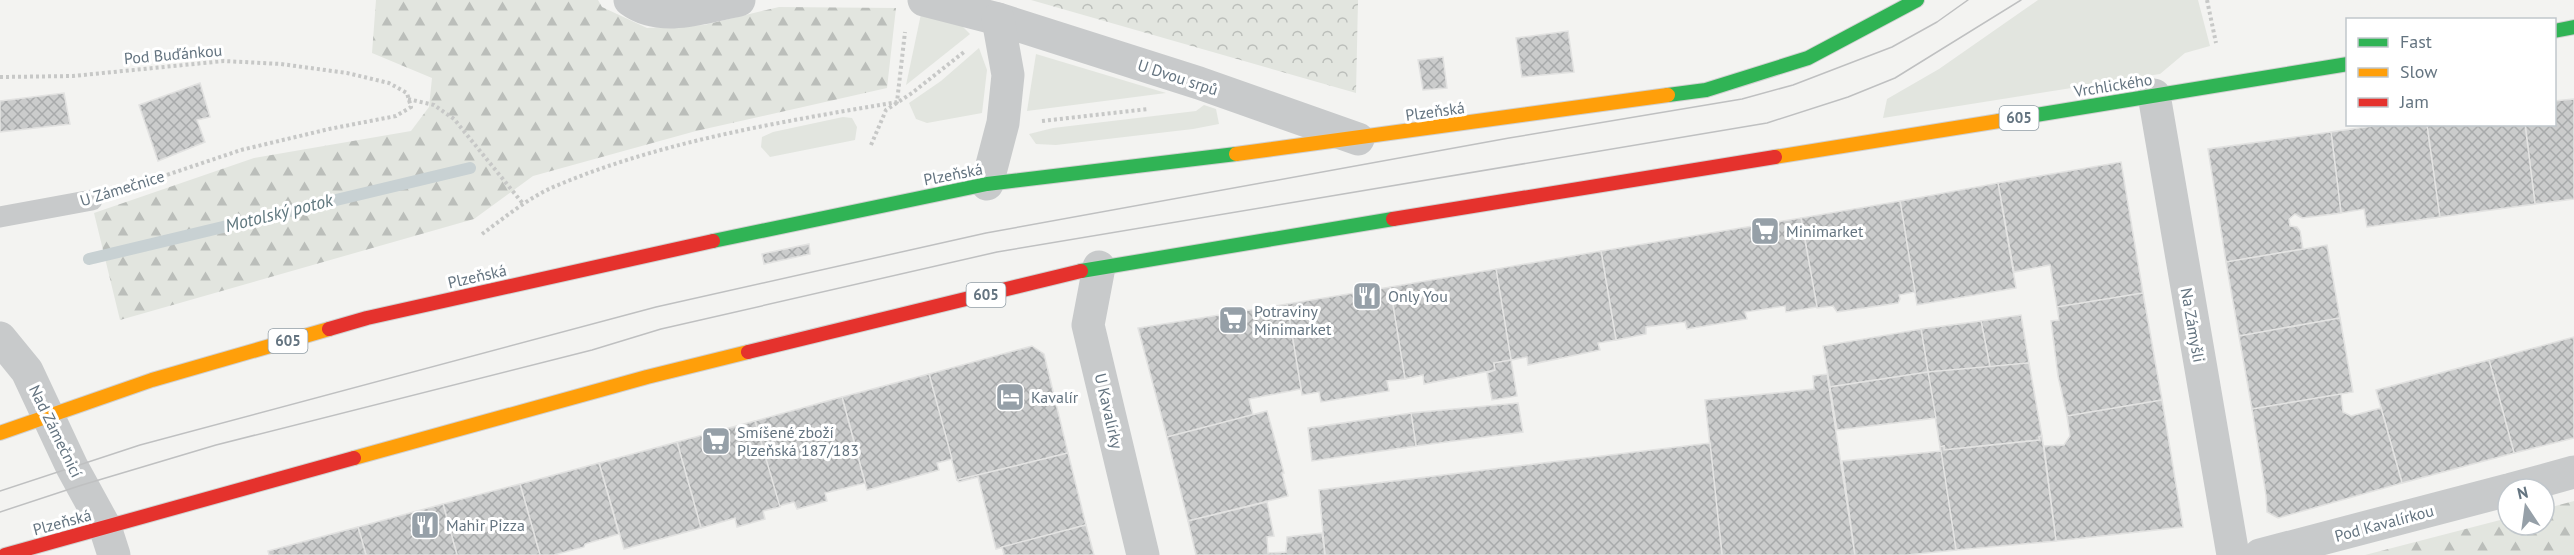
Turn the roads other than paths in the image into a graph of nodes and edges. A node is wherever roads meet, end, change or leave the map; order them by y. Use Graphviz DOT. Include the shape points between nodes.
graph roads {
  1 [pos="630,0"];
  2 [pos="739,0"];
  3 [pos="1917,0"];
  4 [pos="915,12"];
  5 [pos="998,19"];
  6 [pos="2574,27"];
  7 [pos="2556,31"];
  8 [pos="2346,64"];
  9 [pos="2154,95"];
  10 [pos="1358,139"];
  11 [pos="1884,140"];
  12 [pos="987,184"];
  13 [pos="92,200"];
  14 [pos="0,217"];
  15 [pos="1099,267"];
  16 [pos="0,338"];
  17 [pos="49,415"];
  18 [pos="0,433"];
  19 [pos="2574,472"];
  20 [pos="2556,477"];
  21 [pos="2496,494"];
  22 [pos="110,541"];
  23 [pos="5,555"];
  24 [pos="1143,555"];
  25 [pos="2233,555"];
  26 [pos="2260,555"];
  1 -- 2 [label="street" via="642,9 678,13"];
  3 -- 10 [label="main road, Plzeňská / 605" via="1808,58 1706,90"];
  4 -- 5 [label="street, U Dvou srpů"];
  5 -- 10 [label="street, U Dvou srpů"];
  5 -- 12 [label="street" via="1008,75 1003,123"];
  6 -- 7 [label="main road"];
  8 -- 9 [label="main road, Vrchlického / 605"];
  9 -- 11 [label="main road, Vrchlického / 605"];
  9 -- 25 [label="street, Na Zámyšli"];
  10 -- 12 [label="main road, Plzeňská / 605"];
  11 -- 15 [label="main road, Plzeňská / 605"];
  12 -- 17 [label="main road, Plzeňská / 605" via="367,318 152,380"];
  13 -- 14 [label="lane, U Zámečnice"];
  15 -- 22 [label="main road, Plzeňská / 605" via="647,378"];
  15 -- 24 [label="street, U Kavalírky" via="1088,325"];
  16 -- 17 [label="street, Nad Zámečnicí" via="27,371"];
  17 -- 18 [label="main road, Plzeňská / 605"];
  17 -- 22 [label="street, Nad Zámečnicí"];
  19 -- 20 [label="street, Pod Kavalírkou"];
  21 -- 26 [label="street, Pod Kavalírkou"];
  22 -- 23 [label="main road, Plzeňská / 605"];
}
